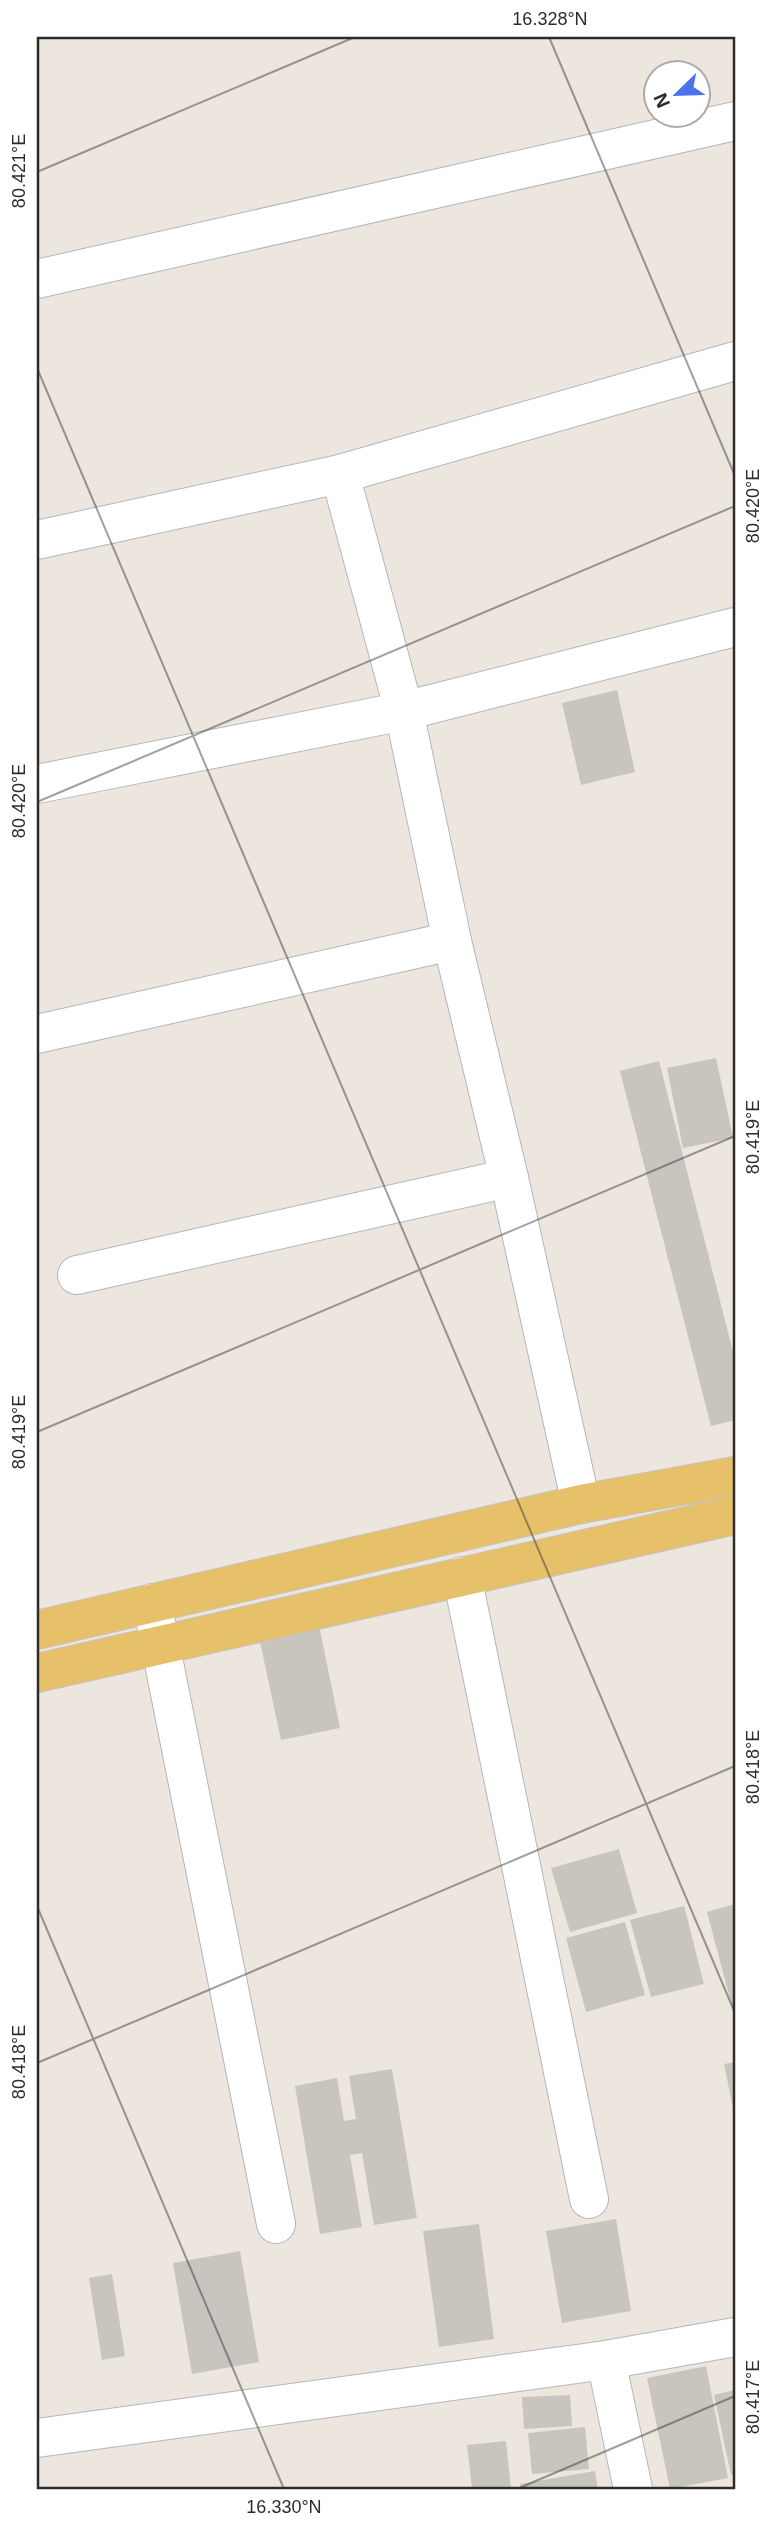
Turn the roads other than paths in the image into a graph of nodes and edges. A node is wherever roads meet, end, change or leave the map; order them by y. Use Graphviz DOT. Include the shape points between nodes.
graph roads {
  1 [pos="735,121"];
  2 [pos="37,279"];
  3 [pos="735,361"];
  4 [pos="340,474"];
  5 [pos="37,540"];
  6 [pos="735,627"];
  7 [pos="404,711"];
  8 [pos="37,784"];
  9 [pos="452,941"];
  10 [pos="37,1034"];
  11 [pos="509,1178"];
  12 [pos="77,1275"];
  13 [pos="735,1476"];
  14 [pos="581,1504"];
  15 [pos="735,1515"];
  16 [pos="462,1576"];
  17 [pos="152,1603"];
  18 [pos="37,1630"];
  19 [pos="161,1647"];
  20 [pos="37,1673"];
  21 [pos="589,2199"];
  22 [pos="276,2224"];
  23 [pos="735,2337"];
  24 [pos="606,2360"];
  25 [pos="37,2438"];
  26 [pos="633,2489"];
  1 -- 2 [label="street"];
  3 -- 4 [label="street"];
  4 -- 5 [label="street"];
  4 -- 7 [label="street"];
  6 -- 7 [label="street"];
  7 -- 8 [label="street"];
  7 -- 9 [label="street"];
  9 -- 10 [label="street"];
  9 -- 11 [label="street"];
  11 -- 12 [label="street"];
  11 -- 14 [label="street"];
  13 -- 14 [label="main road"];
  14 -- 17 [label="main road"];
  15 -- 16 [label="main road"];
  16 -- 19 [label="main road"];
  16 -- 21 [label="street"];
  17 -- 18 [label="main road"];
  17 -- 19 [label="street"];
  19 -- 20 [label="main road"];
  19 -- 22 [label="street"];
  23 -- 24 [label="street"];
  24 -- 25 [label="street"];
  24 -- 26 [label="street"];
}
